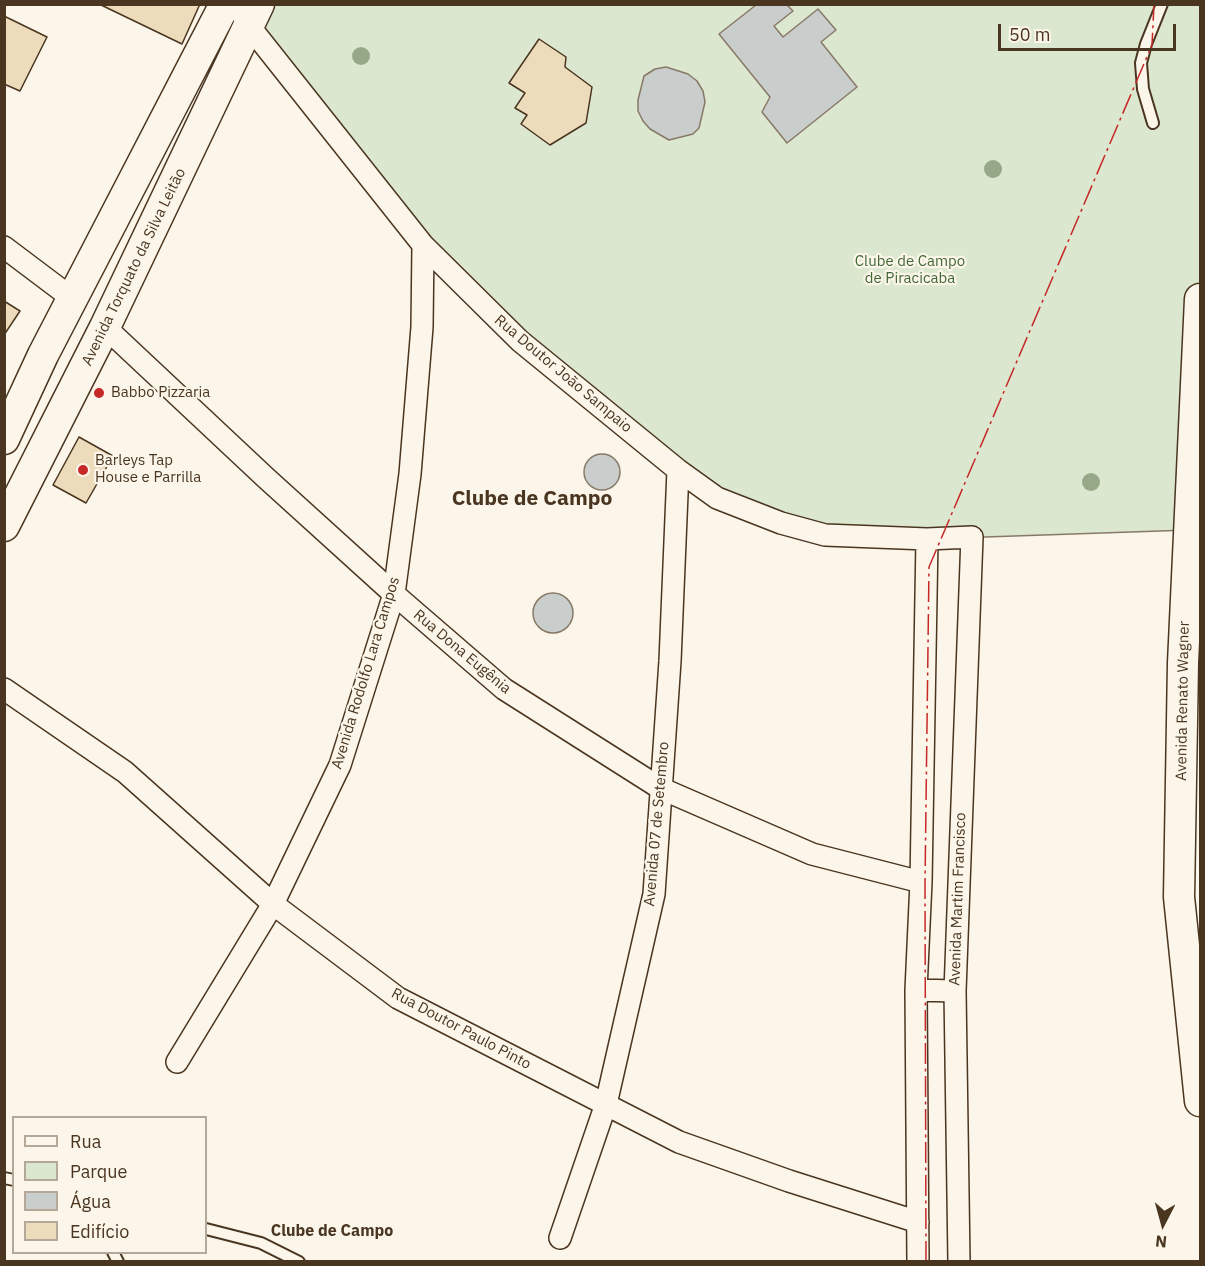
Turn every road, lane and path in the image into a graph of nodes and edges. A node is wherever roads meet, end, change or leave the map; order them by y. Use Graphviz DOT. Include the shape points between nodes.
graph roads {
  1 [pos="225,4"];
  2 [pos="1162,4"];
  3 [pos="248,12"];
  4 [pos="1153,123"];
  5 [pos="423,245"];
  6 [pos="4,247"];
  7 [pos="73,299"];
  8 [pos="1200,299"];
  9 [pos="105,327"];
  10 [pos="80,380"];
  11 [pos="4,439"];
  12 [pos="678,470"];
  13 [pos="4,526"];
  14 [pos="972,537"];
  15 [pos="927,539"];
  16 [pos="394,594"];
  17 [pos="4,689"];
  18 [pos="660,788"];
  19 [pos="921,882"];
  20 [pos="273,904"];
  21 [pos="916,990"];
  22 [pos="955,991"];
  23 [pos="177,1062"];
  24 [pos="1200,1101"];
  25 [pos="606,1104"];
  26 [pos="918,1222"];
  27 [pos="207,1229"];
  28 [pos="560,1238"];
  29 [pos="299,1262"];
  30 [pos="918,1262"];
  31 [pos="959,1262"];
  1 -- 7 [label="main road"];
  2 -- 4 [label="lane" via="1141,63 1143,89"];
  3 -- 5 [label="street, Rua Doutor João Sampaio"];
  3 -- 9 [label="main road, Avenida Torquato da Silva Leitão"];
  5 -- 12 [label="street, Rua Doutor João Sampaio" via="520,341"];
  5 -- 16 [label="street, Avenida Rodolfo Lara Campos" via="422,327 411,474"];
  6 -- 7 [label="street"];
  7 -- 10 [label="main road" via="88,345"];
  7 -- 11 [label="main road"];
  8 -- 24 [label="main road, Avenida Renato Wagner" via="1182,663 1179,897"];
  9 -- 10 [label="main road, Avenida Torquato da Silva Leitão"];
  9 -- 16 [label="street, Rua Dona Eugênia"];
  10 -- 13 [label="main road, Avenida Torquato da Silva Leitão"];
  12 -- 15 [label="street, Rua Doutor João Sampaio" via="717,498 781,523 825,535"];
  12 -- 18 [label="street, Avenida 07 de Setembro"];
  14 -- 15 [label="street, Rua Doutor João Sampaio"];
  14 -- 22 [label="street, Avenida Martim Francisco"];
  15 -- 19 [label="street"];
  16 -- 18 [label="street, Rua Dona Eugênia" via="504,689"];
  16 -- 20 [label="street, Avenida Rodolfo Lara Campos" via="340,765"];
  17 -- 20 [label="street, Rua Doutor Paulo Pinto" via="125,772"];
  18 -- 19 [label="street, Rua Dona Eugênia" via="812,854"];
  18 -- 25 [label="street, Avenida 07 de Setembro" via="654,894"];
  19 -- 21 [label="street"];
  20 -- 23 [label="street, Avenida Rodolfo Lara Campos"];
  20 -- 25 [label="street, Rua Doutor Paulo Pinto" via="398,998"];
  21 -- 22 [label="street"];
  21 -- 26 [label="street"];
  22 -- 31 [label="street, Avenida Martim Francisco"];
  25 -- 26 [label="street, Rua Doutor Paulo Pinto" via="679,1142"];
  25 -- 28 [label="street, Avenida 07 de Setembro"];
  26 -- 30 [label="street"];
  27 -- 29 [label="lane" via="261,1243"];
}
